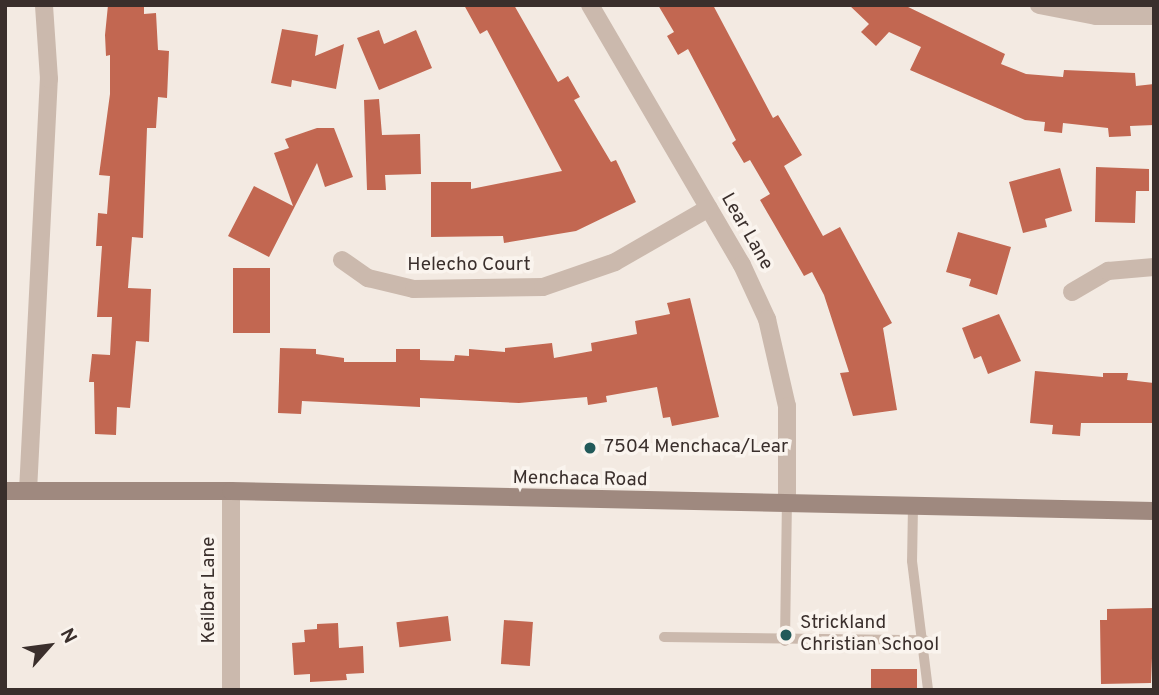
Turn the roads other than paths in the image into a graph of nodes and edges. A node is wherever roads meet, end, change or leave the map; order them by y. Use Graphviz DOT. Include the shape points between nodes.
graph roads {
  1 [pos="44,5"];
  2 [pos="590,5"];
  3 [pos="1039,5"];
  4 [pos="1154,16"];
  5 [pos="709,208"];
  6 [pos="342,260"];
  7 [pos="1154,267"];
  8 [pos="1072,292"];
  9 [pos="5,491"];
  10 [pos="28,491"];
  11 [pos="231,491"];
  12 [pos="787,504"];
  13 [pos="913,506"];
  14 [pos="1154,511"];
  15 [pos="664,637"];
  16 [pos="925,640"];
  17 [pos="785,641"];
  18 [pos="230,690"];
  19 [pos="928,690"];
  1 -- 10 [label="street" via="49,79"];
  2 -- 5 [label="street, Lear Lane"];
  3 -- 4 [label="street" via="1096,16"];
  5 -- 6 [label="street, Helecho Court" via="615,262 543,287 414,289 368,278"];
  5 -- 12 [label="street, Lear Lane" via="757,294 775,343 787,406"];
  7 -- 8 [label="street" via="1108,271"];
  9 -- 10 [label="main road, Menchaca Road"];
  10 -- 11 [label="main road, Menchaca Road"];
  11 -- 12 [label="main road, Menchaca Road"];
  11 -- 18 [label="street, Keilbar Lane"];
  12 -- 13 [label="main road, Menchaca Road"];
  12 -- 17 [label="lane"];
  13 -- 14 [label="main road, Menchaca Road"];
  13 -- 16 [label="lane" via="912,561"];
  15 -- 17 [label="lane"];
  16 -- 17 [label="lane"];
  16 -- 19 [label="lane"];
}
